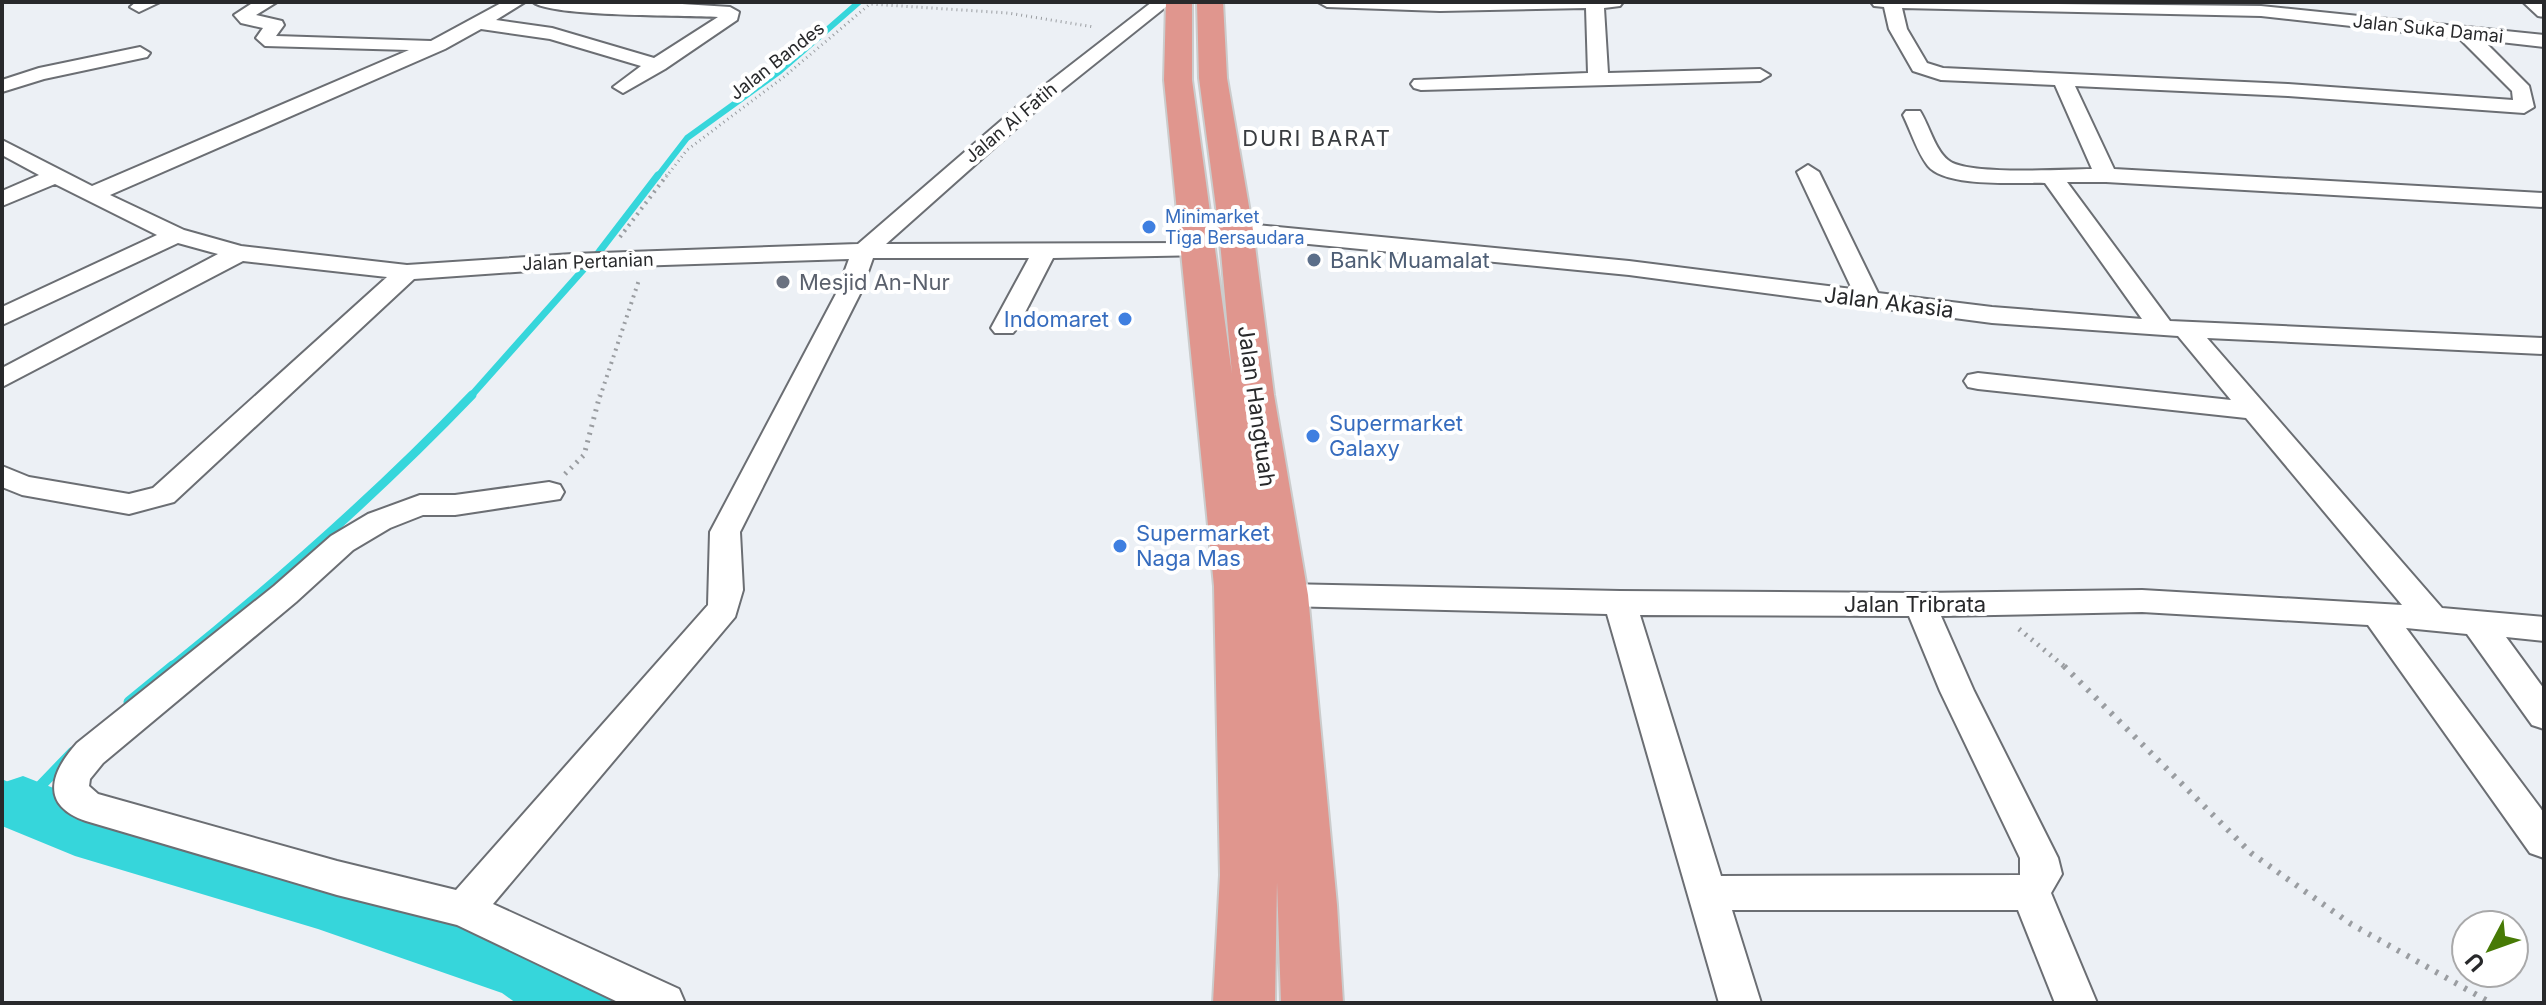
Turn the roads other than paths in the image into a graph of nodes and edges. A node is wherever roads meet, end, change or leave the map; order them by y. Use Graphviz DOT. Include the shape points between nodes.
graph roads {
  1 [pos="268,2"];
  2 [pos="516,2"];
  3 [pos="542,2"];
  4 [pos="1163,2"];
  5 [pos="1179,2"];
  6 [pos="1210,2"];
  7 [pos="1327,2"];
  8 [pos="1595,2"];
  9 [pos="1614,2"];
  10 [pos="1880,2"];
  11 [pos="1892,2"];
  12 [pos="2532,2"];
  13 [pos="1522,3"];
  14 [pos="2544,12"];
  15 [pos="478,23"];
  16 [pos="2465,33"];
  17 [pos="2544,41"];
  18 [pos="438,45"];
  19 [pos="140,53"];
  20 [pos="658,65"];
  21 [pos="1760,75"];
  22 [pos="1598,79"];
  23 [pos="2062,79"];
  24 [pos="1421,84"];
  25 [pos="2,86"];
  26 [pos="623,87"];
  27 [pos="2534,109"];
  28 [pos="1913,115"];
  29 [pos="2,146"];
  30 [pos="1808,172"];
  31 [pos="2106,175"];
  32 [pos="55,176"];
  33 [pos="2051,176"];
  34 [pos="91,195"];
  35 [pos="2,199"];
  36 [pos="2534,199"];
  37 [pos="2544,215"];
  38 [pos="176,235"];
  39 [pos="1217,240"];
  40 [pos="864,251"];
  41 [pos="1044,251"];
  42 [pos="239,253"];
  43 [pos="407,272"];
  44 [pos="1870,301"];
  45 [pos="2,317"];
  46 [pos="1004,328"];
  47 [pos="2174,329"];
  48 [pos="2544,346"];
  49 [pos="2,379"];
  50 [pos="1978,381"];
  51 [pos="2257,411"];
  52 [pos="2,475"];
  53 [pos="549,492"];
  54 [pos="1284,595"];
  55 [pos="1620,603"];
  56 [pos="1920,605"];
  57 [pos="2377,614"];
  58 [pos="2432,618"];
  59 [pos="2477,623"];
  60 [pos="2544,629"];
  61 [pos="2544,715"];
  62 [pos="2544,842"];
  63 [pos="2031,892"];
  64 [pos="1707,893"];
  65 [pos="464,909"];
  66 [pos="664,1003"];
  67 [pos="1244,1003"];
  68 [pos="1312,1003"];
  69 [pos="1740,1003"];
  70 [pos="2076,1003"];
  1 -- 18 [label="street" via="243,15 275,25 265,38 272,42"];
  2 -- 15 [label="street"];
  3 -- 20 [label="street" via="730,12"];
  4 -- 40 [label="street, Jalan Al Fatih" via="1025,110"];
  5 -- 39 [label="highway, Jalan Hangtuah" via="1178,80"];
  6 -- 39 [label="highway, Jalan Hangtuah"];
  7 -- 13 [label="street"];
  8 -- 9 [label="street"];
  8 -- 13 [label="street"];
  8 -- 22 [label="street"];
  10 -- 11 [label="street, Jalan Suka Damai"];
  11 -- 16 [label="street, Jalan Suka Damai" via="2246,10"];
  11 -- 23 [label="street" via="1898,29 1924,69"];
  12 -- 14 [label="street"];
  15 -- 18 [label="street"];
  15 -- 20 [label="street" via="552,34"];
  16 -- 17 [label="street, Jalan Suka Damai"];
  16 -- 27 [label="street"];
  18 -- 34 [label="street"];
  19 -- 25 [label="street"];
  20 -- 26 [label="street"];
  21 -- 22 [label="street"];
  22 -- 24 [label="street"];
  23 -- 27 [label="street"];
  23 -- 31 [label="street"];
  28 -- 33 [label="street" via="1944,168"];
  29 -- 32 [label="street, Jalan Pertanian"];
  30 -- 44 [label="street"];
  31 -- 33 [label="street"];
  31 -- 36 [label="street"];
  32 -- 34 [label="street, Jalan Pertanian"];
  32 -- 35 [label="street"];
  33 -- 47 [label="street"];
  34 -- 38 [label="street, Jalan Pertanian"];
  36 -- 37 [label="street"];
  38 -- 42 [label="street, Jalan Pertanian"];
  38 -- 45 [label="street"];
  39 -- 41 [label="street, Jalan Pertanian"];
  39 -- 44 [label="street, Jalan Akasia" via="1629,268"];
  39 -- 54 [label="highway, Jalan Hangtuah" via="1254,395"];
  39 -- 67 [label="highway, Jalan Hangtuah" via="1249,875"];
  40 -- 41 [label="street, Jalan Pertanian"];
  40 -- 43 [label="street, Jalan Pertanian"];
  40 -- 65 [label="street" via="849,292 725,532 729,591 723,609"];
  41 -- 46 [label="street"];
  42 -- 43 [label="street, Jalan Pertanian"];
  42 -- 49 [label="street"];
  43 -- 52 [label="street" via="163,495 129,504 22,485"];
  44 -- 47 [label="street, Jalan Akasia"];
  47 -- 48 [label="street, Jalan Akasia"];
  47 -- 51 [label="street"];
  50 -- 51 [label="street"];
  51 -- 58 [label="street"];
  53 -- 65 [label="street" via="420,505 342,543 90,753 69,784 75,799 86,806"];
  54 -- 55 [label="street, Jalan Tribrata"];
  54 -- 68 [label="highway, Jalan Hangtuah"];
  55 -- 56 [label="street, Jalan Tribrata"];
  55 -- 64 [label="street"];
  56 -- 57 [label="street, Jalan Tribrata" via="2142,601"];
  56 -- 63 [label="street" via="2039,858 2042,874"];
  57 -- 58 [label="street, Jalan Tribrata"];
  57 -- 62 [label="street"];
  58 -- 59 [label="street, Jalan Tribrata"];
  59 -- 60 [label="street, Jalan Tribrata"];
  59 -- 61 [label="street"];
  63 -- 64 [label="street"];
  63 -- 70 [label="street"];
  64 -- 69 [label="street"];
  65 -- 66 [label="street"];
}
